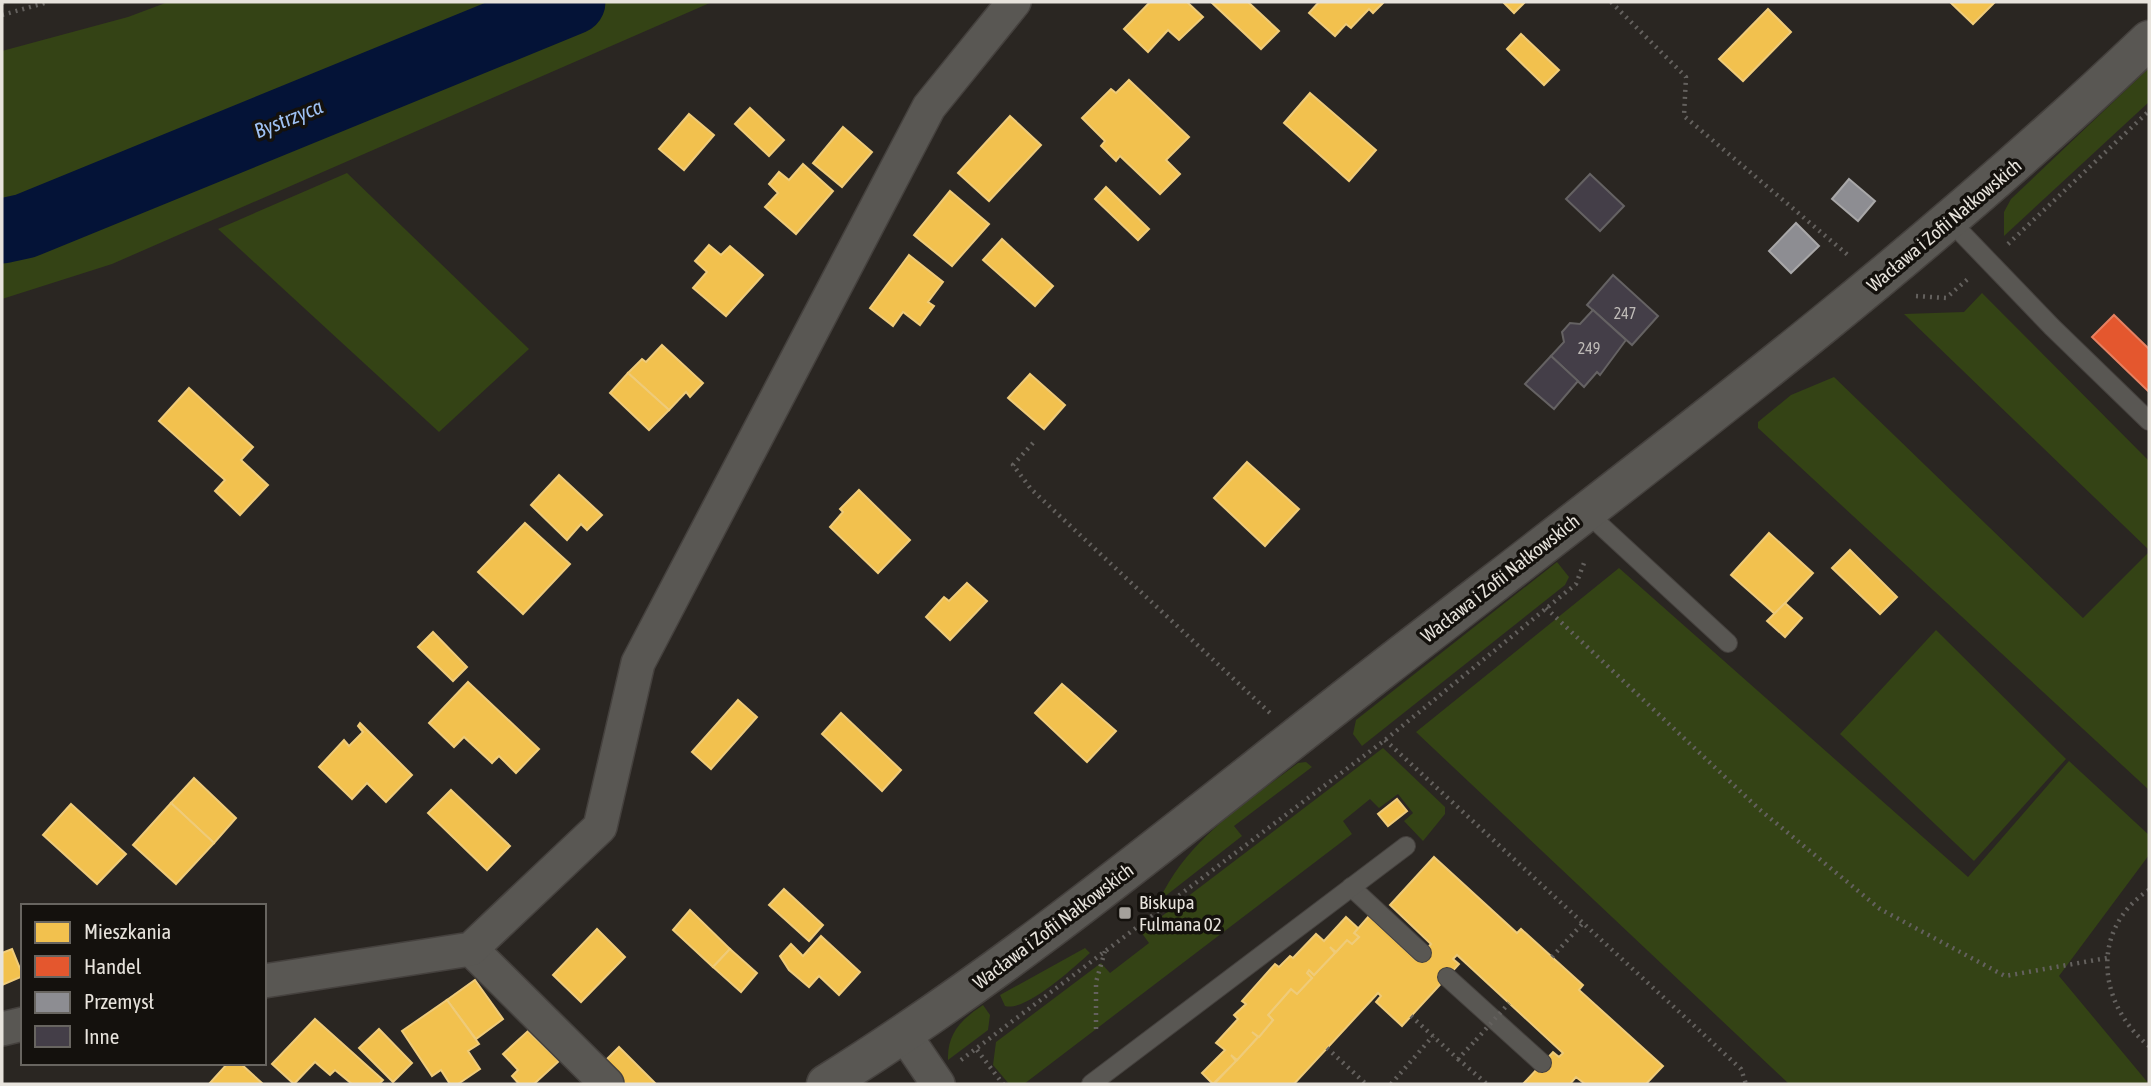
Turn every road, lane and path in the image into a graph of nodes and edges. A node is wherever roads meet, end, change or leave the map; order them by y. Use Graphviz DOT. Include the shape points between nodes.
graph roads {
  1 [pos="7,2"];
  2 [pos="48,2"];
  3 [pos="1014,2"];
  4 [pos="1611,2"];
  5 [pos="2,4"];
  6 [pos="2,15"];
  7 [pos="2149,40"];
  8 [pos="2149,111"];
  9 [pos="1951,222"];
  10 [pos="2008,244"];
  11 [pos="1851,257"];
  12 [pos="2149,421"];
  13 [pos="1033,443"];
  14 [pos="1594,521"];
  15 [pos="1546,608"];
  16 [pos="1728,643"];
  17 [pos="1296,737"];
  18 [pos="1385,740"];
  19 [pos="1406,846"];
  20 [pos="1352,887"];
  21 [pos="2149,890"];
  22 [pos="1583,923"];
  23 [pos="471,948"];
  24 [pos="1105,951"];
  25 [pos="1422,953"];
  26 [pos="1552,957"];
  27 [pos="2107,958"];
  28 [pos="1447,976"];
  29 [pos="266,981"];
  30 [pos="1509,1003"];
  31 [pos="1411,1016"];
  32 [pos="21,1024"];
  33 [pos="2,1029"];
  34 [pos="1096,1029"];
  35 [pos="904,1034"];
  36 [pos="1433,1036"];
  37 [pos="2149,1046"];
  38 [pos="1327,1048"];
  39 [pos="977,1050"];
  40 [pos="1458,1059"];
  41 [pos="1542,1063"];
  42 [pos="935,1081"];
  43 [pos="607,1084"];
  44 [pos="826,1084"];
  45 [pos="1003,1084"];
  46 [pos="1091,1084"];
  47 [pos="1366,1084"];
  48 [pos="1391,1084"];
  49 [pos="1486,1084"];
  50 [pos="1746,1084"];
  1 -- 5 [label="path"];
  2 -- 6 [label="path"];
  3 -- 23 [label="street" via="929,107 638,663 600,827"];
  4 -- 11 [label="path" via="1686,77 1684,116"];
  7 -- 9 [label="street, Wacława i Zofii Nałkowskich"];
  8 -- 10 [label="path"];
  9 -- 12 [label="lane"];
  9 -- 14 [label="street, Wacława i Zofii Nałkowskich"];
  13 -- 17 [label="path" via="1013,465 1031,489"];
  14 -- 15 [label="path" via="1596,537 1576,584"];
  14 -- 16 [label="lane"];
  14 -- 17 [label="street, Wacława i Zofii Nałkowskich"];
  15 -- 18 [label="path"];
  15 -- 27 [label="path" via="1759,809 1880,909 2005,976"];
  17 -- 35 [label="street, Wacława i Zofii Nałkowskich" via="1110,884"];
  18 -- 22 [label="path"];
  18 -- 24 [label="path"];
  19 -- 20 [label="lane"];
  20 -- 25 [label="lane"];
  20 -- 46 [label="lane"];
  21 -- 27 [label="path" via="2126,909"];
  22 -- 26 [label="path"];
  22 -- 50 [label="path" via="1741,1069"];
  23 -- 29 [label="street"];
  23 -- 43 [label="street"];
  24 -- 34 [label="path" via="1096,982"];
  24 -- 39 [label="path"];
  27 -- 37 [label="path" via="2107,976 2119,1014"];
  28 -- 41 [label="lane"];
  30 -- 40 [label="path, bridge"];
  31 -- 36 [label="path"];
  32 -- 33 [label="street"];
  35 -- 42 [label="street"];
  35 -- 44 [label="street, Wacława i Zofii Nałkowskich"];
  36 -- 40 [label="path"];
  36 -- 48 [label="path"];
  38 -- 47 [label="path"];
  39 -- 42 [label="path"];
  39 -- 45 [label="path"];
  40 -- 49 [label="path"];
}
